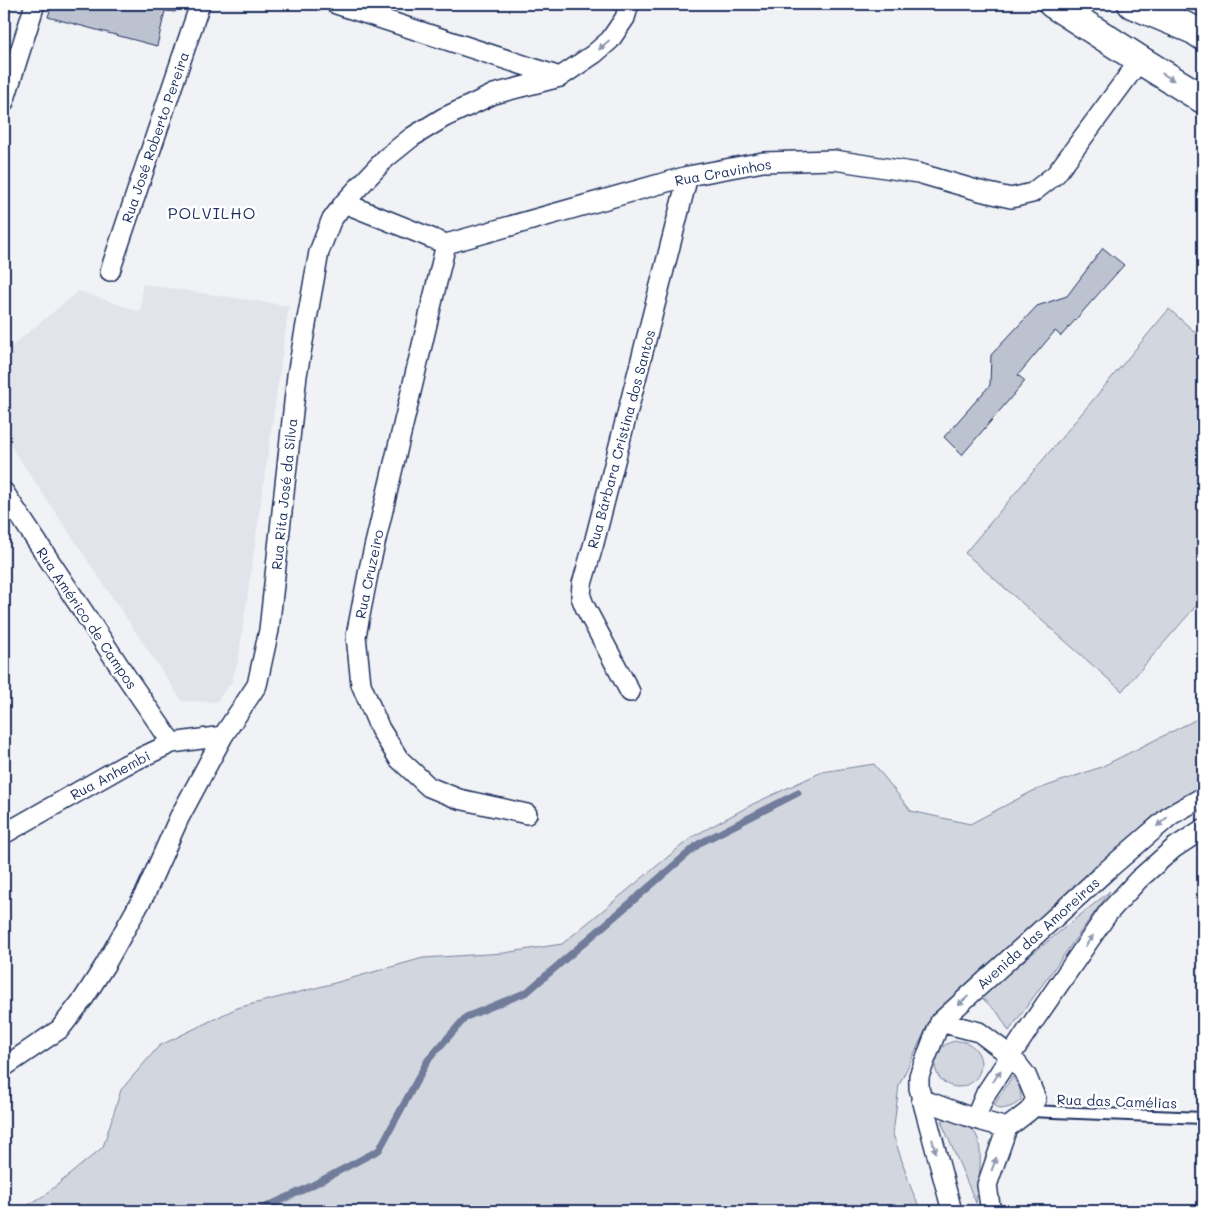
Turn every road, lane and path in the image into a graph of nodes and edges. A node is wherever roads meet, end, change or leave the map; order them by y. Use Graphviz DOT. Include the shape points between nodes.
graph roads {
  1 [pos="35,4"];
  2 [pos="200,4"];
  3 [pos="336,4"];
  4 [pos="629,4"];
  5 [pos="1053,4"];
  6 [pos="1139,5"];
  7 [pos="1084,15"];
  8 [pos="1203,36"];
  9 [pos="1140,60"];
  10 [pos="560,77"];
  11 [pos="1203,98"];
  12 [pos="4,102"];
  13 [pos="688,176"];
  14 [pos="344,203"];
  15 [pos="446,244"];
  16 [pos="110,271"];
  17 [pos="4,492"];
  18 [pos="630,692"];
  19 [pos="223,736"];
  20 [pos="172,743"];
  21 [pos="1203,797"];
  22 [pos="527,814"];
  23 [pos="1203,829"];
  24 [pos="4,834"];
  25 [pos="940,1022"];
  26 [pos="1011,1056"];
  27 [pos="4,1067"];
  28 [pos="921,1099"];
  29 [pos="1029,1111"];
  30 [pos="1203,1118"];
  31 [pos="975,1119"];
  32 [pos="1007,1128"];
  33 [pos="952,1211"];
  34 [pos="991,1211"];
  1 -- 12 [label="street"];
  2 -- 16 [label="street, Rua José Roberto Pereira"];
  3 -- 10 [label="street"];
  4 -- 10 [label="street, Rua Rita José da Silva, one-way" via="625,18 610,40"];
  5 -- 7 [label="main road"];
  6 -- 8 [label="main road"];
  7 -- 9 [label="main road"];
  9 -- 11 [label="main road, one-way"];
  9 -- 13 [label="street, Rua Cravinhos" via="1056,174 1032,193 1011,198 918,173 834,160 763,162"];
  10 -- 14 [label="street, Rua Rita José da Silva" via="494,94 443,118 386,158"];
  13 -- 15 [label="street, Rua Cravinhos"];
  13 -- 18 [label="street, Rua Bárbara Cristina dos Santos" via="582,584 581,597 585,607"];
  14 -- 15 [label="street"];
  14 -- 19 [label="street, Rua Rita José da Silva" via="330,221 319,252 296,375 269,630 257,685"];
  15 -- 22 [label="street, Rua Cruzeiro" via="356,636 361,684 380,729 399,759 429,787 459,799"];
  17 -- 20 [label="street, Rua Américo de Campos"];
  19 -- 20 [label="street, Rua Anhembi"];
  19 -- 27 [label="street, Rua Rita José da Silva" via="179,818 146,892 84,998 60,1030"];
  20 -- 24 [label="street, Rua Anhembi" via="125,765"];
  21 -- 25 [label="street, Avenida das Amoreiras, one-way" via="1171,815"];
  26 -- 23 [label="street, one-way" via="1108,913 1174,848"];
  25 -- 26 [label="street" via="979,1032"];
  25 -- 28 [label="street, Avenida das Amoreiras" via="919,1076"];
  26 -- 29 [label="street" via="1026,1075 1036,1099"];
  31 -- 26 [label="street, one-way" via="986,1093"];
  28 -- 31 [label="street"];
  28 -- 33 [label="street, Avenida das Amoreiras, one-way"];
  29 -- 30 [label="lane, Rua das Camélias"];
  29 -- 32 [label="street"];
  31 -- 32 [label="street"];
  34 -- 32 [label="street, one-way" via="987,1185"];
}
